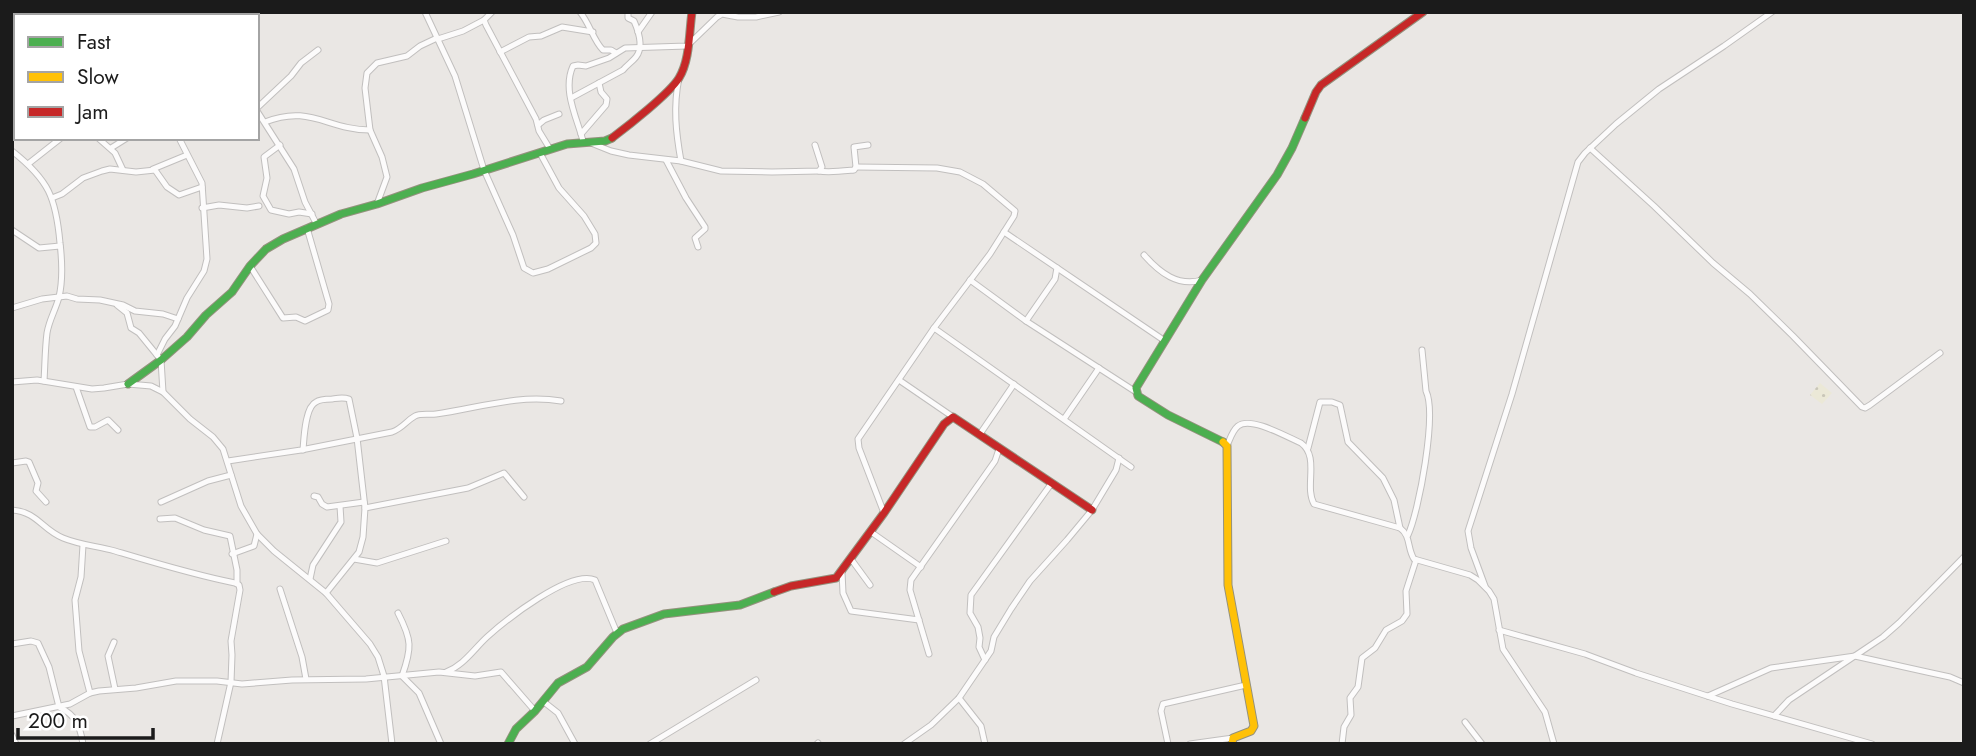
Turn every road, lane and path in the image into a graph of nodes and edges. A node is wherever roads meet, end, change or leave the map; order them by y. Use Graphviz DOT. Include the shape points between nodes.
graph roads {
  1 [pos="425,12"];
  2 [pos="492,12"];
  3 [pos="580,12"];
  4 [pos="628,12"];
  5 [pos="652,12"];
  6 [pos="692,12"];
  7 [pos="779,12"];
  8 [pos="1423,12"];
  9 [pos="1772,12"];
  10 [pos="718,15"];
  11 [pos="484,20"];
  12 [pos="593,32"];
  13 [pos="638,32"];
  14 [pos="438,39"];
  15 [pos="687,46"];
  16 [pos="640,48"];
  17 [pos="318,50"];
  18 [pos="500,52"];
  19 [pos="616,53"];
  20 [pos="680,78"];
  21 [pos="598,83"];
  22 [pos="571,98"];
  23 [pos="259,107"];
  24 [pos="259,112"];
  25 [pos="559,114"];
  26 [pos="265,122"];
  27 [pos="538,126"];
  28 [pos="370,130"];
  29 [pos="584,139"];
  30 [pos="58,140"];
  31 [pos="101,140"];
  32 [pos="124,140"];
  33 [pos="180,140"];
  34 [pos="280,145"];
  35 [pos="815,145"];
  36 [pos="868,145"];
  37 [pos="111,148"];
  38 [pos="1590,148"];
  39 [pos="550,149"];
  40 [pos="14,153"];
  41 [pos="540,153"];
  42 [pos="187,155"];
  43 [pos="666,160"];
  44 [pos="681,161"];
  45 [pos="12,162"];
  46 [pos="28,164"];
  47 [pos="856,167"];
  48 [pos="153,169"];
  49 [pos="123,170"];
  50 [pos="484,170"];
  51 [pos="819,171"];
  52 [pos="202,187"];
  53 [pos="52,198"];
  54 [pos="377,204"];
  55 [pos="259,205"];
  56 [pos="202,208"];
  57 [pos="312,214"];
  58 [pos="316,223"];
  59 [pos="307,228"];
  60 [pos="12,230"];
  61 [pos="1004,232"];
  62 [pos="60,246"];
  63 [pos="698,247"];
  64 [pos="1144,255"];
  65 [pos="250,266"];
  66 [pos="1058,268"];
  67 [pos="970,280"];
  68 [pos="1202,280"];
  69 [pos="59,296"];
  70 [pos="114,303"];
  71 [pos="12,308"];
  72 [pos="178,319"];
  73 [pos="1026,321"];
  74 [pos="934,328"];
  75 [pos="1164,341"];
  76 [pos="1423,349"];
  77 [pos="1940,353"];
  78 [pos="159,358"];
  79 [pos="1099,368"];
  80 [pos="899,380"];
  81 [pos="44,381"];
  82 [pos="12,382"];
  83 [pos="128,384"];
  84 [pos="1014,384"];
  85 [pos="76,387"];
  86 [pos="163,392"];
  87 [pos="1136,392"];
  88 [pos="561,401"];
  89 [pos="953,417"];
  90 [pos="1064,419"];
  91 [pos="118,430"];
  92 [pos="980,434"];
  93 [pos="357,438"];
  94 [pos="1227,446"];
  95 [pos="1308,448"];
  96 [pos="999,449"];
  97 [pos="303,450"];
  98 [pos="1119,457"];
  99 [pos="228,461"];
  100 [pos="12,463"];
  101 [pos="1131,467"];
  102 [pos="231,475"];
  103 [pos="1051,484"];
  104 [pos="314,496"];
  105 [pos="524,497"];
  106 [pos="46,502"];
  107 [pos="161,502"];
  108 [pos="364,505"];
  109 [pos="340,506"];
  110 [pos="12,510"];
  111 [pos="1092,510"];
  112 [pos="884,513"];
  113 [pos="160,519"];
  114 [pos="1400,528"];
  115 [pos="871,532"];
  116 [pos="257,534"];
  117 [pos="1408,535"];
  118 [pos="446,541"];
  119 [pos="83,545"];
  120 [pos="233,554"];
  121 [pos="1964,556"];
  122 [pos="354,559"];
  123 [pos="851,559"];
  124 [pos="1416,560"];
  125 [pos="921,567"];
  126 [pos="842,572"];
  127 [pos="310,579"];
  128 [pos="237,583"];
  129 [pos="870,585"];
  130 [pos="1485,586"];
  131 [pos="280,589"];
  132 [pos="326,593"];
  133 [pos="398,613"];
  134 [pos="919,621"];
  135 [pos="1499,630"];
  136 [pos="618,633"];
  137 [pos="114,642"];
  138 [pos="12,643"];
  139 [pos="929,653"];
  140 [pos="1855,656"];
  141 [pos="985,660"];
  142 [pos="446,672"];
  143 [pos="384,676"];
  144 [pos="402,676"];
  145 [pos="306,679"];
  146 [pos="756,680"];
  147 [pos="231,682"];
  148 [pos="1964,683"];
  149 [pos="1246,685"];
  150 [pos="116,689"];
  151 [pos="90,693"];
  152 [pos="1708,696"];
  153 [pos="959,698"];
  154 [pos="544,702"];
  155 [pos="59,706"];
  156 [pos="535,711"];
  157 [pos="12,716"];
  158 [pos="1774,716"];
  159 [pos="1465,722"];
  160 [pos="12,735"];
  161 [pos="1232,741"];
  162 [pos="16,744"];
  163 [pos="83,744"];
  164 [pos="217,744"];
  165 [pos="392,744"];
  166 [pos="440,744"];
  167 [pos="508,744"];
  168 [pos="575,744"];
  169 [pos="650,744"];
  170 [pos="904,744"];
  171 [pos="985,744"];
  172 [pos="1168,744"];
  173 [pos="1190,744"];
  174 [pos="1342,744"];
  175 [pos="1482,744"];
  176 [pos="1554,744"];
  177 [pos="1872,744"];
  1 -- 14 [label="street"];
  2 -- 11 [label="street"];
  3 -- 12 [label="street"];
  4 -- 13 [label="street"];
  5 -- 13 [label="street"];
  6 -- 15 [label="street"];
  7 -- 10 [label="street" via="757,17"];
  8 -- 68 [label="street" via="1321,85 1277,175"];
  9 -- 38 [label="street" via="1658,89"];
  10 -- 15 [label="street"];
  11 -- 14 [label="street"];
  11 -- 18 [label="street"];
  12 -- 18 [label="street" via="562,27"];
  12 -- 19 [label="street" via="601,49"];
  13 -- 16 [label="street"];
  14 -- 28 [label="street" via="407,56 372,67 365,80"];
  14 -- 50 [label="street" via="455,76"];
  15 -- 16 [label="street"];
  15 -- 20 [label="street"];
  16 -- 19 [label="street"];
  16 -- 21 [label="street" via="624,69"];
  17 -- 23 [label="street"];
  18 -- 27 [label="street"];
  19 -- 22 [label="street" via="573,66"];
  20 -- 29 [label="street" via="614,137"];
  20 -- 44 [label="street" via="675,114"];
  21 -- 22 [label="street"];
  21 -- 29 [label="street" via="606,105"];
  22 -- 29 [label="street"];
  24 -- 26 [label="street"];
  25 -- 27 [label="street"];
  26 -- 28 [label="street" via="294,114"];
  26 -- 34 [label="street"];
  27 -- 39 [label="street"];
  28 -- 54 [label="street" via="387,177"];
  29 -- 39 [label="street"];
  29 -- 43 [label="street" via="621,153"];
  30 -- 46 [label="street"];
  31 -- 37 [label="street"];
  32 -- 37 [label="street"];
  33 -- 42 [label="street"];
  34 -- 57 [label="street"];
  34 -- 57 [label="street" via="264,159 263,197 271,210"];
  35 -- 51 [label="street" via="822,165"];
  36 -- 47 [label="street" via="854,147"];
  37 -- 49 [label="street"];
  38 -- 77 [label="street" via="1750,294 1862,407"];
  38 -- 130 [label="street" via="1573,173 1512,394 1468,531"];
  39 -- 41 [label="street"];
  40 -- 45 [label="street"];
  40 -- 46 [label="street"];
  41 -- 50 [label="street"];
  41 -- 50 [label="street" via="559,188 584,216 596,243 533,274 525,269"];
  42 -- 48 [label="street"];
  42 -- 52 [label="street"];
  43 -- 44 [label="street"];
  43 -- 63 [label="street" via="705,228 695,238"];
  44 -- 51 [label="street" via="721,171"];
  46 -- 53 [label="street"];
  47 -- 51 [label="street"];
  47 -- 61 [label="street" via="937,168 968,175 1014,209"];
  48 -- 49 [label="street"];
  48 -- 52 [label="street" via="177,195"];
  49 -- 53 [label="street" via="90,174"];
  50 -- 54 [label="street"];
  52 -- 56 [label="street"];
  53 -- 62 [label="street"];
  54 -- 58 [label="street"];
  55 -- 56 [label="street"];
  56 -- 72 [label="street" via="206,266"];
  57 -- 58 [label="street"];
  58 -- 59 [label="street"];
  59 -- 65 [label="street" via="273,245"];
  59 -- 65 [label="street" via="328,310 305,321 283,318"];
  60 -- 62 [label="street" via="39,248"];
  61 -- 66 [label="street"];
  61 -- 67 [label="street"];
  62 -- 69 [label="street"];
  64 -- 68 [label="street" via="1181,282"];
  65 -- 78 [label="street" via="225,299"];
  66 -- 73 [label="street"];
  66 -- 75 [label="street"];
  67 -- 73 [label="street"];
  67 -- 74 [label="street"];
  68 -- 75 [label="street"];
  69 -- 70 [label="street"];
  69 -- 71 [label="street"];
  69 -- 81 [label="street" via="47,331"];
  70 -- 72 [label="street"];
  70 -- 78 [label="street" via="127,313 131,328"];
  72 -- 78 [label="street"];
  73 -- 79 [label="street"];
  74 -- 80 [label="street"];
  74 -- 84 [label="street"];
  75 -- 87 [label="street"];
  76 -- 117 [label="street" via="1430,415 1426,460"];
  78 -- 83 [label="street"];
  78 -- 86 [label="street"];
  79 -- 87 [label="street"];
  79 -- 90 [label="street"];
  80 -- 89 [label="street"];
  80 -- 112 [label="street" via="857,442"];
  81 -- 82 [label="street"];
  81 -- 85 [label="street"];
  83 -- 85 [label="street"];
  83 -- 86 [label="street"];
  84 -- 90 [label="street"];
  84 -- 92 [label="street"];
  85 -- 91 [label="street" via="90,427 107,420"];
  86 -- 99 [label="street" via="213,437"];
  87 -- 94 [label="street" via="1156,408"];
  88 -- 93 [label="street" via="528,398 417,415 398,430"];
  89 -- 92 [label="street"];
  89 -- 112 [label="street"];
  90 -- 98 [label="street"];
  92 -- 96 [label="street"];
  93 -- 97 [label="street"];
  93 -- 97 [label="street" via="349,399 327,399 311,405"];
  93 -- 108 [label="street"];
  94 -- 95 [label="street" via="1239,425 1251,422"];
  94 -- 149 [label="street" via="1228,585"];
  95 -- 114 [label="street" via="1314,505"];
  95 -- 114 [label="street" via="1320,402 1340,405 1348,442 1383,478"];
  96 -- 103 [label="street"];
  96 -- 125 [label="street"];
  97 -- 99 [label="street"];
  98 -- 101 [label="street"];
  98 -- 111 [label="street"];
  99 -- 102 [label="street"];
  100 -- 106 [label="street" via="29,462 38,483 36,491"];
  102 -- 107 [label="street"];
  102 -- 116 [label="street"];
  103 -- 111 [label="street"];
  103 -- 141 [label="street" via="971,595 970,613"];
  104 -- 109 [label="street" via="327,507"];
  105 -- 108 [label="street" via="504,473 468,488"];
  108 -- 109 [label="street"];
  108 -- 122 [label="street" via="363,537"];
  109 -- 127 [label="street" via="342,520 313,565"];
  110 -- 119 [label="street" via="30,514 52,533"];
  111 -- 141 [label="street" via="1023,590"];
  112 -- 115 [label="street"];
  113 -- 120 [label="street" via="175,518 229,536"];
  114 -- 117 [label="street"];
  115 -- 123 [label="street"];
  115 -- 125 [label="street"];
  116 -- 120 [label="street" via="254,547"];
  116 -- 127 [label="street"];
  117 -- 124 [label="street"];
  118 -- 122 [label="street" via="377,563"];
  119 -- 128 [label="street"];
  119 -- 151 [label="street" via="75,600 79,651"];
  120 -- 128 [label="street"];
  121 -- 140 [label="street" via="1899,623"];
  122 -- 132 [label="street"];
  123 -- 126 [label="street"];
  123 -- 129 [label="street"];
  124 -- 130 [label="street" via="1470,575"];
  124 -- 174 [label="street" via="1406,591 1406,614 1385,630 1376,648 1362,658"];
  125 -- 134 [label="street" via="910,585"];
  126 -- 134 [label="street" via="843,593 851,611"];
  126 -- 136 [label="street" via="834,579 791,586 740,605 670,613"];
  127 -- 132 [label="street"];
  128 -- 147 [label="street"];
  130 -- 135 [label="street" via="1494,599"];
  131 -- 145 [label="street"];
  132 -- 143 [label="street" via="370,645"];
  133 -- 144 [label="street" via="408,639 409,656"];
  134 -- 139 [label="street"];
  135 -- 152 [label="street"];
  135 -- 176 [label="street" via="1503,649 1545,712"];
  136 -- 142 [label="street" via="595,580 578,579 546,593 516,614 458,667"];
  136 -- 154 [label="street" via="585,669 561,680"];
  137 -- 150 [label="street" via="108,656"];
  138 -- 155 [label="street" via="38,643"];
  140 -- 148 [label="street"];
  140 -- 152 [label="street" via="1777,667"];
  140 -- 158 [label="street" via="1789,700"];
  141 -- 153 [label="street"];
  142 -- 144 [label="street"];
  142 -- 156 [label="street" via="475,676 501,672"];
  143 -- 144 [label="street"];
  143 -- 145 [label="street"];
  143 -- 165 [label="street"];
  144 -- 166 [label="street" via="419,693"];
  145 -- 147 [label="street"];
  146 -- 169 [label="street"];
  147 -- 150 [label="street" via="176,681"];
  147 -- 164 [label="street"];
  149 -- 161 [label="street" via="1254,726"];
  149 -- 172 [label="street" via="1162,704"];
  150 -- 151 [label="street"];
  151 -- 155 [label="street"];
  152 -- 158 [label="street"];
  153 -- 170 [label="street"];
  153 -- 171 [label="street" via="981,726"];
  154 -- 156 [label="street"];
  154 -- 168 [label="street" via="558,713"];
  155 -- 157 [label="street"];
  155 -- 163 [label="street" via="72,713"];
  156 -- 167 [label="street"];
  158 -- 177 [label="street"];
  159 -- 175 [label="street"];
  160 -- 162 [label="street"];
  161 -- 173 [label="street"];
}
